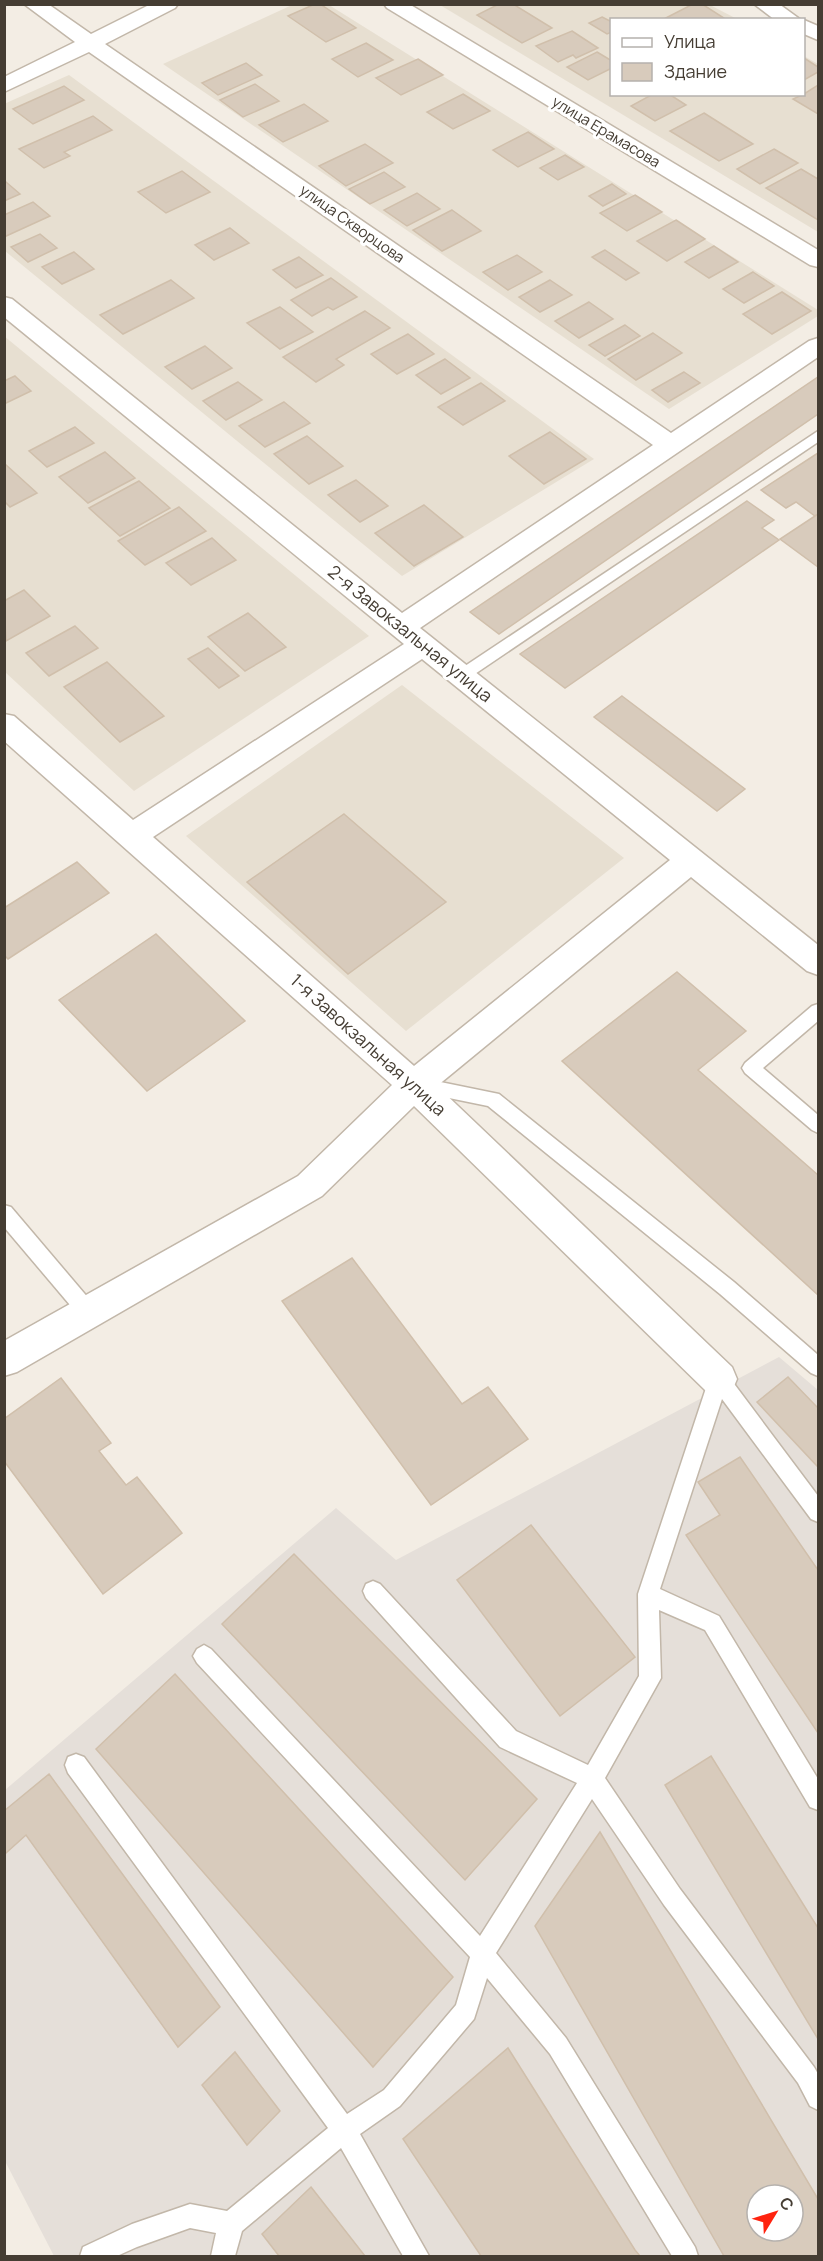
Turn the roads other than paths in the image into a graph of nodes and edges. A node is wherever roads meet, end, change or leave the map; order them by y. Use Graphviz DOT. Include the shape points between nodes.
graph roads {
  1 [pos="34,4"];
  2 [pos="168,4"];
  3 [pos="394,4"];
  4 [pos="764,4"];
  5 [pos="788,18"];
  6 [pos="805,27"];
  7 [pos="819,34"];
  8 [pos="89,42"];
  9 [pos="4,86"];
  10 [pos="819,260"];
  11 [pos="4,304"];
  12 [pos="819,346"];
  13 [pos="819,436"];
  14 [pos="670,445"];
  15 [pos="401,627"];
  16 [pos="423,645"];
  17 [pos="461,676"];
  18 [pos="4,724"];
  19 [pos="132,836"];
  20 [pos="691,860"];
  21 [pos="819,962"];
  22 [pos="819,1011"];
  23 [pos="414,1085"];
  24 [pos="819,1125"];
  25 [pos="4,1213"];
  26 [pos="88,1312"];
  27 [pos="4,1360"];
  28 [pos="819,1367"];
  29 [pos="719,1379"];
  30 [pos="815,1503"];
  31 [pos="374,1591"];
  32 [pos="648,1594"];
  33 [pos="204,1656"];
  34 [pos="76,1765"];
  35 [pos="592,1779"];
  36 [pos="819,1799"];
  37 [pos="482,1954"];
  38 [pos="819,2098"];
  39 [pos="345,2130"];
  40 [pos="231,2224"];
  41 [pos="92,2256"];
  42 [pos="224,2256"];
  43 [pos="417,2256"];
  44 [pos="686,2256"];
  1 -- 8 [label="street, улица Скворцова"];
  2 -- 8 [label="street"];
  3 -- 10 [label="street, улица Ерамасова"];
  4 -- 5 [label="street"];
  6 -- 7 [label="street"];
  8 -- 9 [label="street"];
  8 -- 14 [label="street, улица Скворцова"];
  11 -- 15 [label="street, 2-я Завокзальная улица"];
  12 -- 14 [label="street"];
  13 -- 17 [label="lane"];
  14 -- 15 [label="street"];
  15 -- 16 [label="street, 2-я Завокзальная улица"];
  16 -- 17 [label="street, 2-я Завокзальная улица"];
  16 -- 19 [label="street"];
  17 -- 20 [label="street, 2-я Завокзальная улица"];
  18 -- 19 [label="street, 1-я Завокзальная улица"];
  19 -- 23 [label="street, 1-я Завокзальная улица"];
  20 -- 21 [label="street, 2-я Завокзальная улица"];
  20 -- 23 [label="street"];
  22 -- 24 [label="lane" via="751,1068"];
  23 -- 26 [label="street" via="310,1186"];
  23 -- 28 [label="lane" via="493,1099"];
  23 -- 29 [label="street, 1-я Завокзальная улица"];
  25 -- 26 [label="lane"];
  26 -- 27 [label="street"];
  29 -- 30 [label="lane"];
  29 -- 32 [label="lane"];
  31 -- 35 [label="lane" via="508,1739"];
  32 -- 35 [label="lane" via="650,1678"];
  32 -- 36 [label="lane" via="712,1623"];
  33 -- 37 [label="lane"];
  34 -- 39 [label="lane"];
  35 -- 37 [label="lane"];
  35 -- 38 [label="lane" via="672,1897 806,2075"];
  37 -- 39 [label="lane" via="466,2011 392,2098"];
  37 -- 44 [label="lane" via="558,2046"];
  39 -- 40 [label="lane"];
  39 -- 43 [label="lane"];
  40 -- 41 [label="lane" via="190,2216 132,2236"];
  40 -- 42 [label="lane"];
}
